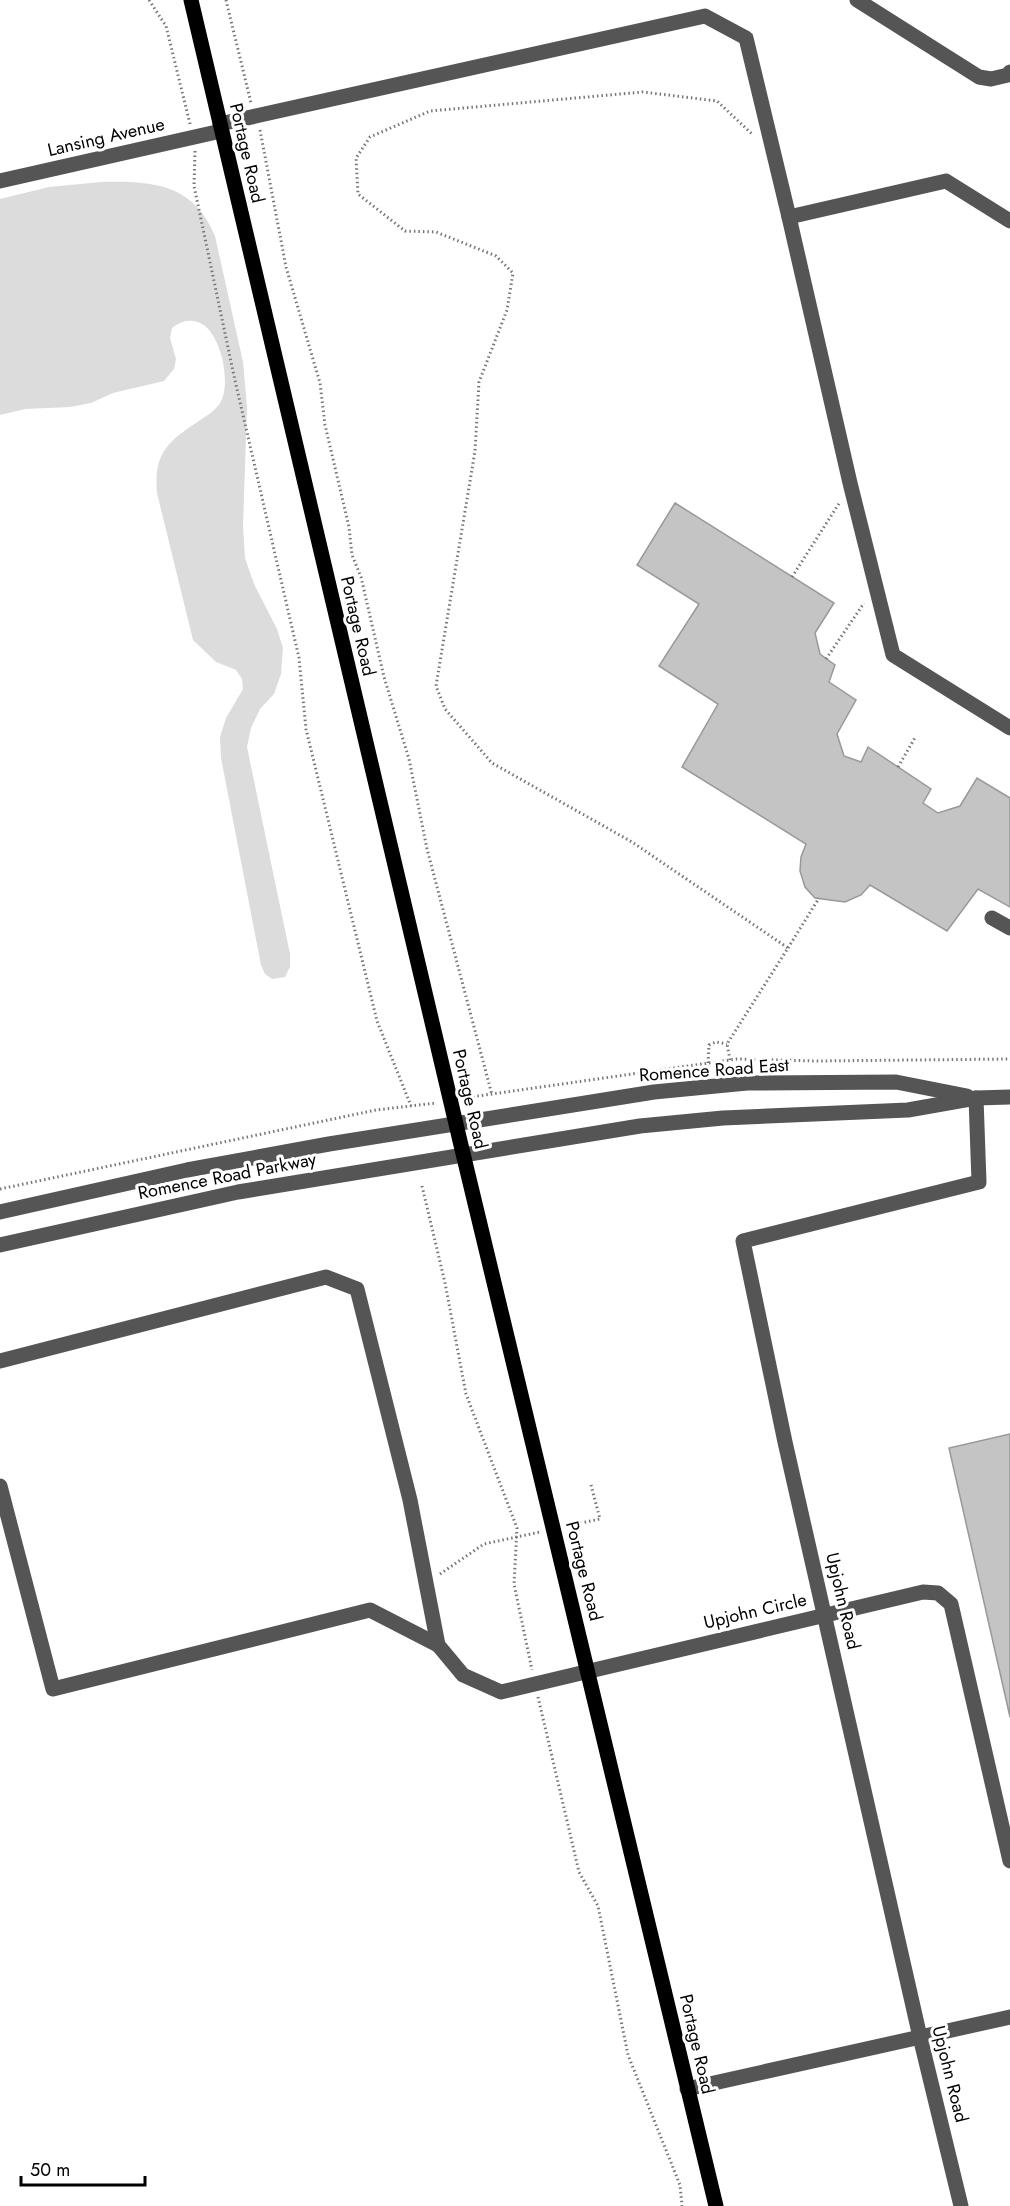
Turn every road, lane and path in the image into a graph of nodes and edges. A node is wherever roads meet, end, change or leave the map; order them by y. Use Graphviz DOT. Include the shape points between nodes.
graph roads {
  1 [pos="149,0"];
  2 [pos="191,0"];
  3 [pos="226,0"];
  4 [pos="857,0"];
  5 [pos="1010,72"];
  6 [pos="255,117"];
  7 [pos="221,128"];
  8 [pos="755,136"];
  9 [pos="194,137"];
  10 [pos="0,180"];
  11 [pos="789,217"];
  12 [pos="1010,221"];
  13 [pos="841,501"];
  14 [pos="792,577"];
  15 [pos="864,603"];
  16 [pos="826,659"];
  17 [pos="1010,728"];
  18 [pos="916,736"];
  19 [pos="898,767"];
  20 [pos="819,898"];
  21 [pos="992,918"];
  22 [pos="1010,928"];
  23 [pos="788,948"];
  24 [pos="727,1044"];
  25 [pos="730,1060"];
  26 [pos="708,1063"];
  27 [pos="492,1095"];
  28 [pos="1010,1097"];
  29 [pos="976,1098"];
  30 [pos="411,1106"];
  31 [pos="456,1125"];
  32 [pos="463,1154"];
  33 [pos="0,1212"];
  34 [pos="0,1245"];
  35 [pos="0,1361"];
  36 [pos="591,1485"];
  37 [pos="0,1486"];
  38 [pos="600,1519"];
  39 [pos="484,1544"];
  40 [pos="426,1583"];
  41 [pos="826,1615"];
  42 [pos="438,1645"];
  43 [pos="588,1670"];
  44 [pos="1010,1861"];
  45 [pos="1010,2017"];
  46 [pos="920,2037"];
  47 [pos="687,2089"];
  48 [pos="716,2206"];
  49 [pos="961,2206"];
  1 -- 9 [label="path" via="166,26"];
  2 -- 7 [label="main road, Portage Road"];
  3 -- 6 [label="path"];
  4 -- 5 [label="street" via="979,76 991,79"];
  6 -- 7 [label="street, Lansing Avenue"];
  6 -- 11 [label="street, Lansing Avenue" via="705,16 746,38"];
  6 -- 27 [label="path" via="286,267 320,383 352,555 409,759 427,849"];
  7 -- 9 [label="street, Lansing Avenue"];
  7 -- 31 [label="main road, Portage Road"];
  8 -- 23 [label="path" via="717,101 643,92 430,111 370,137 356,158 358,194 405,231 436,232 496,256 513,273 507,310 479,382 475,451 436,686 445,709 492,763 632,842"];
  9 -- 10 [label="street, Lansing Avenue"];
  9 -- 30 [label="path" via="194,186 299,658 306,729 377,1021"];
  11 -- 12 [label="street" via="946,182"];
  11 -- 17 [label="street, Lansing Avenue" via="893,655"];
  13 -- 14 [label="path"];
  15 -- 16 [label="path"];
  18 -- 19 [label="path"];
  20 -- 23 [label="path"];
  21 -- 22 [label="street"];
  23 -- 24 [label="path"];
  24 -- 25 [label="path"];
  24 -- 26 [label="path" via="710,1045"];
  28 -- 29 [label="street, Romence Road East"];
  29 -- 31 [label="street, Romence Road East" via="896,1082 747,1083 654,1092"];
  29 -- 32 [label="street, Romence Road East" via="908,1110 674,1122"];
  29 -- 41 [label="street, Upjohn Road" via="979,1182 743,1241"];
  31 -- 32 [label="main road, Portage Road"];
  31 -- 33 [label="street, Romence Road Parkway" via="198,1168"];
  32 -- 34 [label="street, Romence Road Parkway" via="227,1194"];
  32 -- 43 [label="main road, Portage Road"];
  35 -- 40 [label="street" via="326,1277 357,1289 410,1500"];
  36 -- 38 [label="path"];
  37 -- 42 [label="street" via="52,1689 370,1610"];
  39 -- 40 [label="path"];
  40 -- 42 [label="street"];
  41 -- 43 [label="street, Upjohn Circle"];
  41 -- 44 [label="street, Upjohn Circle" via="923,1592 938,1593 948,1599"];
  41 -- 46 [label="street, Upjohn Road"];
  42 -- 43 [label="street, Upjohn Circle" via="463,1675 501,1692"];
  43 -- 47 [label="main road, Portage Road"];
  45 -- 46 [label="street"];
  46 -- 47 [label="street"];
  46 -- 49 [label="street, Upjohn Road"];
  47 -- 48 [label="main road, Portage Road"];
}
